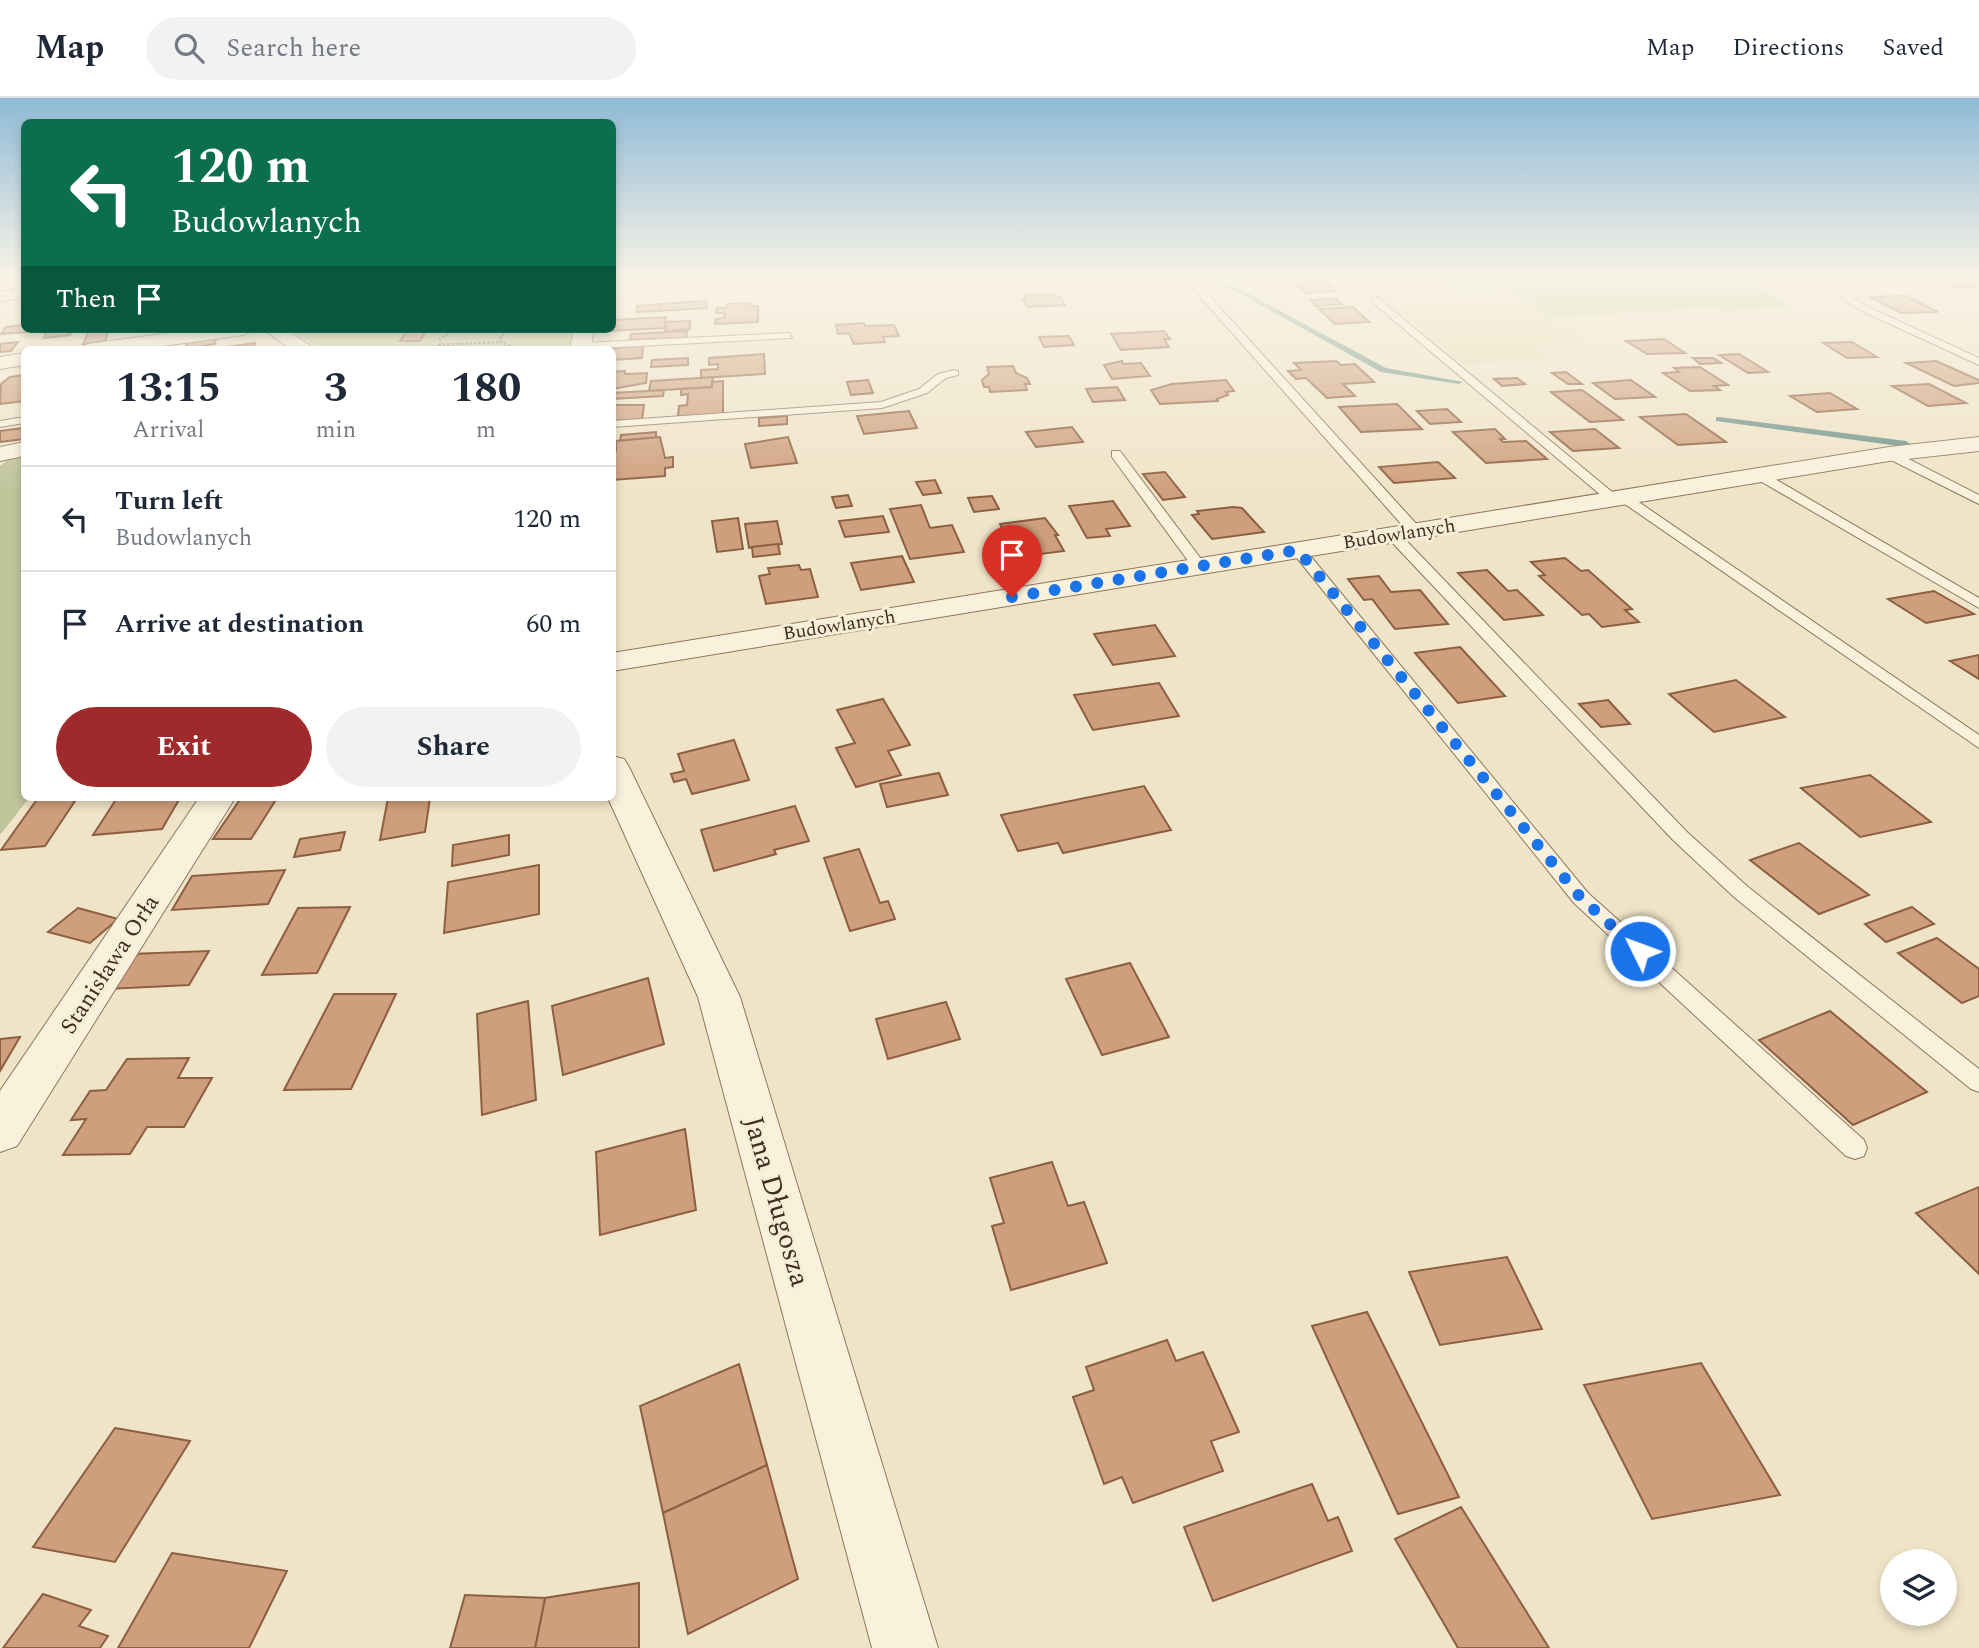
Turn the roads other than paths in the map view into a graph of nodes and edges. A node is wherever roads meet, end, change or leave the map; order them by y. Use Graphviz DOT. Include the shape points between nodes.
graph roads {
  1 [pos="1250,350"];
  2 [pos="1437,350"];
  3 [pos="1954,350"];
  4 [pos="21,360"];
  5 [pos="1979,362"];
  6 [pos="0,363"];
  7 [pos="954,373"];
  8 [pos="21,420"];
  9 [pos="0,424"];
  10 [pos="616,424"];
  11 [pos="1979,444"];
  12 [pos="21,450"];
  13 [pos="0,454"];
  14 [pos="1116,454"];
  15 [pos="1889,454"];
  16 [pos="1759,475"];
  17 [pos="1618,498"];
  18 [pos="1979,500"];
  19 [pos="1404,533"];
  20 [pos="1298,550"];
  21 [pos="1199,566"];
  22 [pos="1979,604"];
  23 [pos="616,661"];
  24 [pos="1979,743"];
  25 [pos="616,776"];
  26 [pos="215,801"];
  27 [pos="1979,1082"];
  28 [pos="0,1131"];
  29 [pos="1856,1148"];
  30 [pos="905,1648"];
  1 -- 19 [label="lane"];
  2 -- 17 [label="lane"];
  3 -- 5 [label="lane"];
  4 -- 6 [label="street"];
  7 -- 10 [label="lane" via="923,391 882,405"];
  8 -- 9 [label="lane"];
  11 -- 15 [label="street, Budowlanych"];
  12 -- 13 [label="street"];
  14 -- 21 [label="lane"];
  15 -- 16 [label="street, Budowlanych"];
  15 -- 18 [label="lane"];
  16 -- 17 [label="street, Budowlanych"];
  16 -- 22 [label="lane"];
  17 -- 19 [label="street, Budowlanych"];
  17 -- 24 [label="lane"];
  19 -- 20 [label="street, Budowlanych"];
  19 -- 27 [label="lane" via="1679,836 1741,892"];
  20 -- 21 [label="street, Budowlanych"];
  20 -- 29 [label="lane" via="1581,898"];
  21 -- 23 [label="street, Budowlanych"];
  25 -- 30 [label="street, Jana Długosza" via="719,997"];
  26 -- 28 [label="street, Stanisława Orła"];
}
